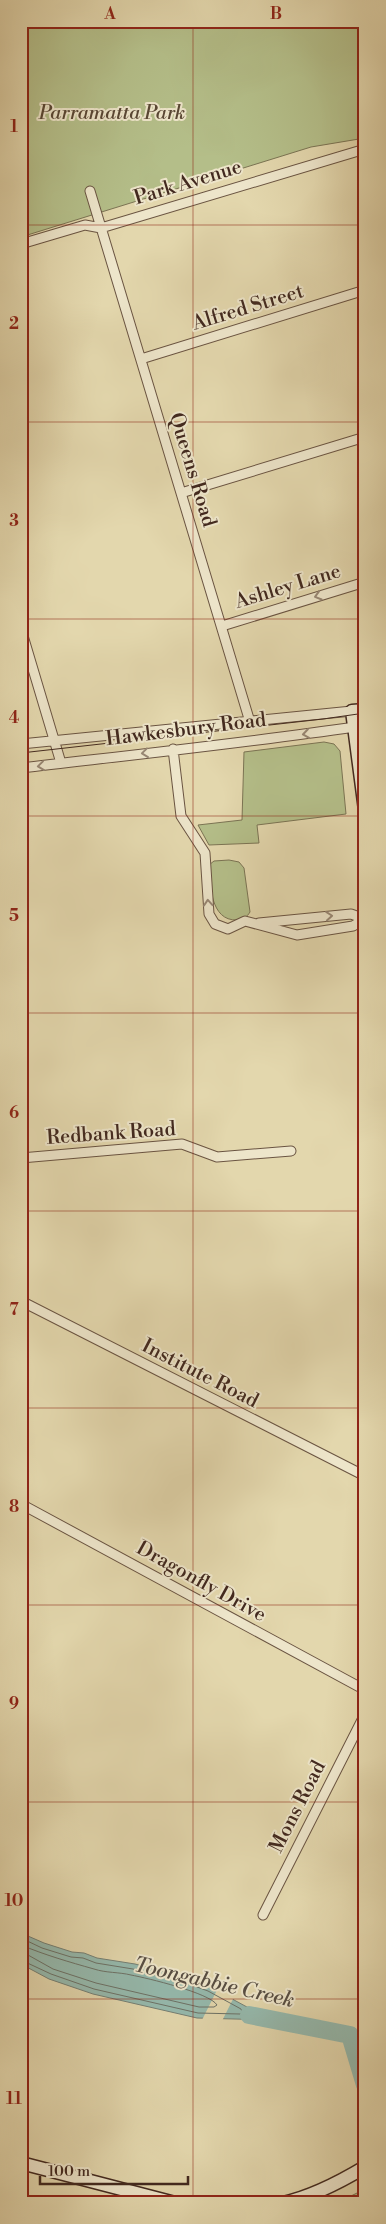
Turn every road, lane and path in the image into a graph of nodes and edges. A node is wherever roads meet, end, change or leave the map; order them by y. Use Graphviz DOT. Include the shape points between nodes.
graph roads {
  1 [pos="365,149"];
  2 [pos="90,191"];
  3 [pos="101,228"];
  4 [pos="21,244"];
  5 [pos="365,290"];
  6 [pos="140,358"];
  7 [pos="365,437"];
  8 [pos="181,493"];
  9 [pos="365,582"];
  10 [pos="222,626"];
  11 [pos="21,629"];
  12 [pos="358,710"];
  13 [pos="250,722"];
  14 [pos="360,727"];
  15 [pos="54,740"];
  16 [pos="21,744"];
  17 [pos="173,750"];
  18 [pos="61,764"];
  19 [pos="21,768"];
  20 [pos="365,810"];
  21 [pos="365,919"];
  22 [pos="256,923"];
  23 [pos="290,1151"];
  24 [pos="21,1158"];
  25 [pos="21,1302"];
  26 [pos="365,1476"];
  27 [pos="21,1504"];
  28 [pos="365,1690"];
  29 [pos="365,1714"];
  30 [pos="263,1915"];
  31 [pos="21,2162"];
  32 [pos="365,2167"];
  33 [pos="175,2203"];
  34 [pos="283,2203"];
  1 -- 3 [label="street, Park Avenue"];
  2 -- 3 [label="street, Queens Road"];
  3 -- 4 [label="street, Park Avenue" via="85,225"];
  3 -- 6 [label="street, Queens Road"];
  5 -- 6 [label="street, Alfred Street"];
  6 -- 8 [label="street, Queens Road"];
  7 -- 8 [label="street"];
  8 -- 10 [label="street, Queens Road"];
  9 -- 10 [label="street, Ashley Lane, one-way"];
  10 -- 13 [label="street, Queens Road"];
  11 -- 15 [label="street"];
  12 -- 13 [label="street, Hawkesbury Road"];
  12 -- 14 [label="street, Hawkesbury Road"];
  13 -- 15 [label="street, Hawkesbury Road"];
  14 -- 17 [label="street, Hawkesbury Road, one-way"];
  14 -- 20 [label="street"];
  15 -- 16 [label="street, Hawkesbury Road"];
  15 -- 18 [label="street"];
  17 -- 18 [label="street, Hawkesbury Road, one-way"];
  22 -- 17 [label="street, one-way" via="246,921 228,928 215,924 211,919 205,853 181,816"];
  18 -- 19 [label="street, Hawkesbury Road, one-way"];
  22 -- 21 [label="street, one-way" via="351,914"];
  21 -- 22 [label="street" via="353,926 297,935"];
  23 -- 24 [label="street, Redbank Road" via="217,1157 182,1144"];
  25 -- 26 [label="street, Institute Road"];
  27 -- 28 [label="street, Dragonfly Drive"];
  29 -- 30 [label="street, Mons Road"];
  31 -- 33 [label="street"];
  32 -- 34 [label="street" via="294,2201"];
}
